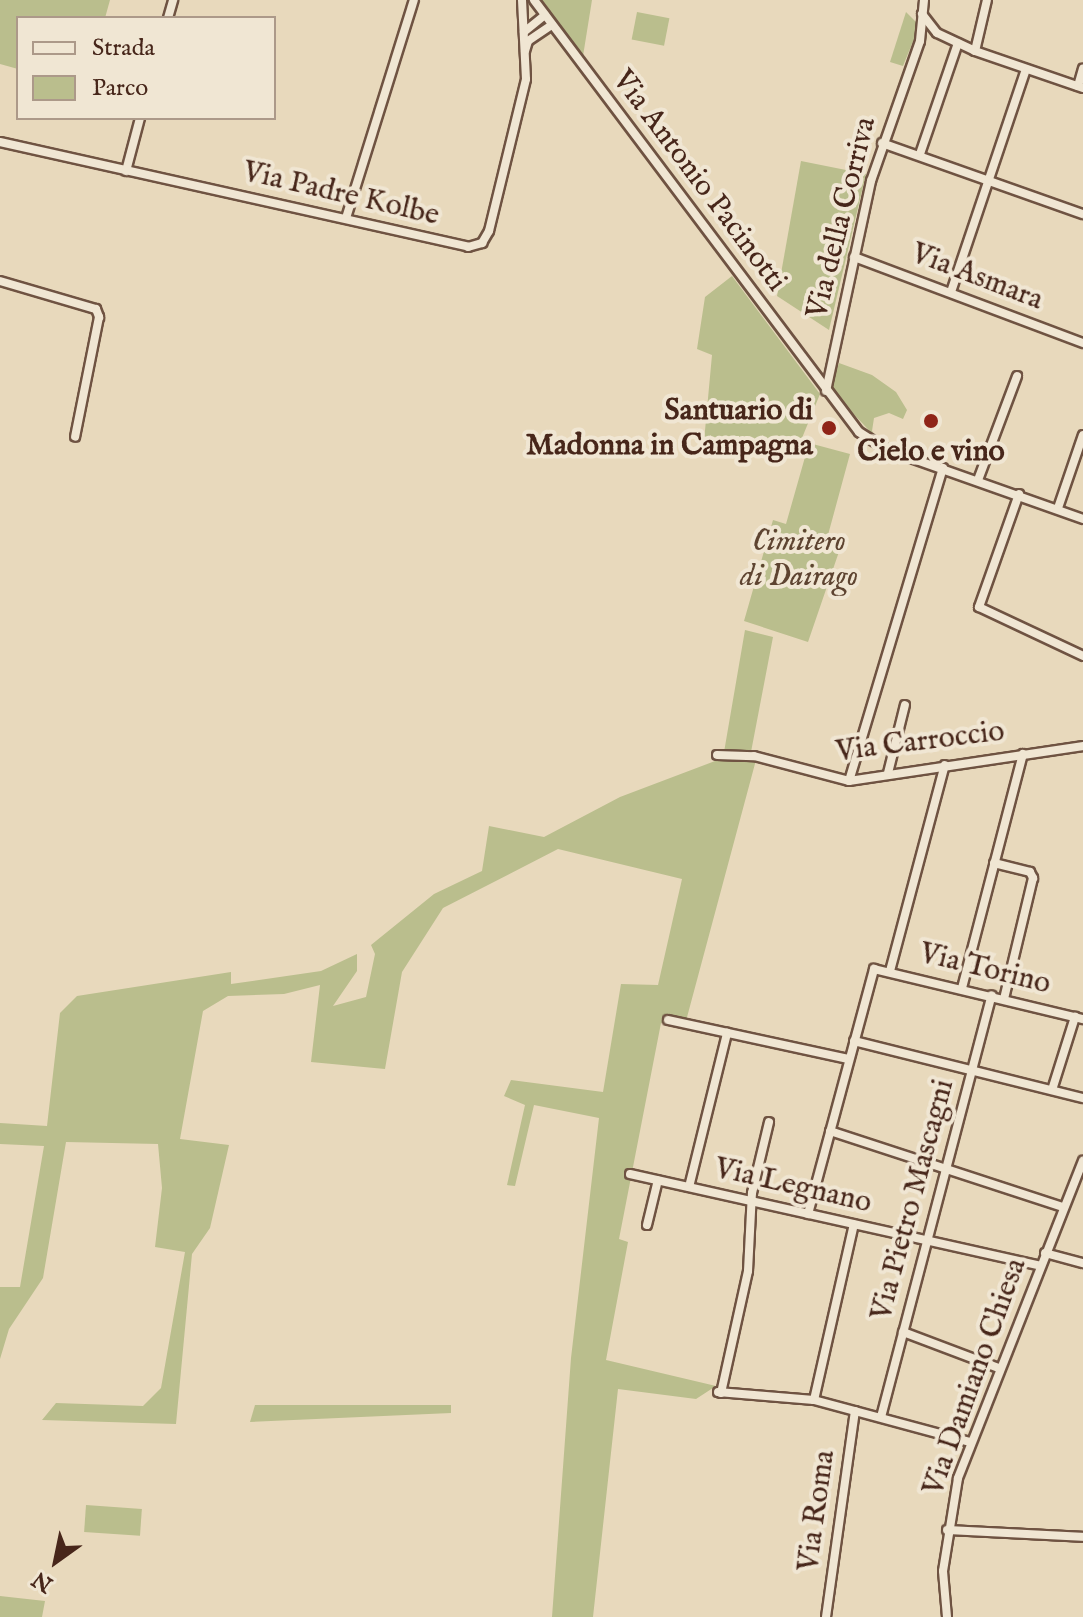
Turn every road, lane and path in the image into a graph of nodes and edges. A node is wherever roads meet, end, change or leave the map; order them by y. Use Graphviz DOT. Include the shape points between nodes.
graph roads {
  1 [pos="414,0"];
  2 [pos="522,0"];
  3 [pos="534,0"];
  4 [pos="924,0"];
  5 [pos="987,0"];
  6 [pos="921,14"];
  7 [pos="545,15"];
  8 [pos="552,25"];
  9 [pos="522,36"];
  10 [pos="958,43"];
  11 [pos="975,51"];
  12 [pos="524,54"];
  13 [pos="1026,69"];
  14 [pos="1083,69"];
  15 [pos="1081,87"];
  16 [pos="139,120"];
  17 [pos="0,142"];
  18 [pos="882,143"];
  19 [pos="920,154"];
  20 [pos="126,171"];
  21 [pos="989,178"];
  22 [pos="1083,214"];
  23 [pos="346,218"];
  24 [pos="854,257"];
  25 [pos="0,281"];
  26 [pos="951,292"];
  27 [pos="1083,343"];
  28 [pos="1017,376"];
  29 [pos="826,391"];
  30 [pos="1083,435"];
  31 [pos="75,437"];
  32 [pos="943,468"];
  33 [pos="978,480"];
  34 [pos="1019,494"];
  35 [pos="1058,508"];
  36 [pos="1083,519"];
  37 [pos="1083,656"];
  38 [pos="905,705"];
  39 [pos="1083,746"];
  40 [pos="1023,754"];
  41 [pos="717,755"];
  42 [pos="945,765"];
  43 [pos="888,773"];
  44 [pos="849,781"];
  45 [pos="994,863"];
  46 [pos="890,971"];
  47 [pos="962,988"];
  48 [pos="992,995"];
  49 [pos="1004,999"];
  50 [pos="1079,1018"];
  51 [pos="668,1020"];
  52 [pos="727,1033"];
  53 [pos="854,1041"];
  54 [pos="848,1059"];
  55 [pos="972,1070"];
  56 [pos="1052,1090"];
  57 [pos="1083,1098"];
  58 [pos="769,1122"];
  59 [pos="830,1131"];
  60 [pos="1083,1161"];
  61 [pos="944,1170"];
  62 [pos="630,1174"];
  63 [pos="658,1180"];
  64 [pos="689,1187"];
  65 [pos="752,1201"];
  66 [pos="1062,1207"];
  67 [pos="808,1214"];
  68 [pos="854,1224"];
  69 [pos="647,1225"];
  70 [pos="927,1240"];
  71 [pos="1045,1253"];
  72 [pos="1083,1263"];
  73 [pos="1040,1266"];
  74 [pos="903,1332"];
  75 [pos="999,1368"];
  76 [pos="814,1400"];
  77 [pos="855,1411"];
  78 [pos="881,1417"];
  79 [pos="970,1442"];
  80 [pos="947,1530"];
  81 [pos="1083,1537"];
  82 [pos="826,1617"];
  83 [pos="947,1617"];
  1 -- 23 [label="street"];
  2 -- 9 [label="street, Via Padre Kolbe"];
  3 -- 7 [label="street, Via Antonio Pacinotti"];
  4 -- 6 [label="street, Via della Corriva"];
  5 -- 11 [label="street"];
  6 -- 10 [label="street" via="937,33"];
  6 -- 18 [label="street, Via della Corriva" via="920,41"];
  7 -- 8 [label="street, Via Antonio Pacinotti"];
  7 -- 9 [label="street"];
  8 -- 12 [label="street" via="528,41"];
  8 -- 29 [label="street, Via Antonio Pacinotti"];
  9 -- 12 [label="street, Via Padre Kolbe"];
  10 -- 11 [label="street"];
  10 -- 19 [label="street"];
  11 -- 13 [label="street"];
  12 -- 23 [label="street, Via Padre Kolbe" via="526,79 482,243 468,247"];
  13 -- 15 [label="street"];
  13 -- 21 [label="street"];
  14 -- 15 [label="street"];
  16 -- 20 [label="street"];
  17 -- 20 [label="street, Via Padre Kolbe"];
  18 -- 19 [label="street"];
  18 -- 24 [label="street, Via della Corriva"];
  19 -- 21 [label="street"];
  20 -- 23 [label="street, Via Padre Kolbe"];
  21 -- 22 [label="street"];
  21 -- 26 [label="street"];
  24 -- 26 [label="street, Via Asmara"];
  24 -- 29 [label="street, Via della Corriva"];
  25 -- 31 [label="street" via="86,305 99,317"];
  26 -- 27 [label="street, Via Asmara"];
  28 -- 33 [label="street"];
  29 -- 32 [label="street, Via Antonio Pacinotti" via="872,442"];
  30 -- 35 [label="street"];
  32 -- 33 [label="street, Via Antonio Pacinotti"];
  32 -- 44 [label="street"];
  33 -- 34 [label="street, Via Antonio Pacinotti"];
  34 -- 35 [label="street, Via Antonio Pacinotti"];
  34 -- 37 [label="street" via="979,607"];
  35 -- 36 [label="street, Via Antonio Pacinotti"];
  38 -- 43 [label="street"];
  39 -- 40 [label="street, Via Carroccio"];
  40 -- 42 [label="street, Via Carroccio"];
  40 -- 45 [label="street"];
  41 -- 44 [label="street, Via Carroccio" via="754,756"];
  42 -- 43 [label="street, Via Carroccio"];
  42 -- 46 [label="street"];
  43 -- 44 [label="street, Via Carroccio"];
  45 -- 47 [label="street"];
  45 -- 49 [label="street" via="1030,872 1033,878"];
  46 -- 47 [label="street, Via Torino"];
  46 -- 53 [label="street, Via Torino" via="874,969"];
  47 -- 48 [label="street, Via Torino"];
  48 -- 49 [label="street, Via Torino"];
  48 -- 55 [label="street, Via Pietro Mascagni"];
  49 -- 50 [label="street, Via Torino"];
  50 -- 56 [label="street"];
  51 -- 52 [label="street"];
  52 -- 54 [label="street"];
  52 -- 64 [label="street"];
  53 -- 54 [label="street"];
  53 -- 55 [label="street"];
  54 -- 59 [label="street"];
  55 -- 56 [label="street"];
  55 -- 61 [label="street, Via Pietro Mascagni"];
  56 -- 57 [label="street"];
  58 -- 65 [label="street"];
  59 -- 61 [label="street"];
  59 -- 67 [label="street"];
  60 -- 66 [label="street, Via Damiano Chiesa"];
  61 -- 66 [label="street"];
  61 -- 70 [label="street, Via Pietro Mascagni"];
  62 -- 63 [label="street, Via Legnano"];
  63 -- 64 [label="street, Via Legnano"];
  63 -- 69 [label="street"];
  64 -- 65 [label="street, Via Legnano"];
  65 -- 67 [label="street, Via Legnano"];
  65 -- 76 [label="street" via="748,1271 719,1392"];
  66 -- 71 [label="street, Via Damiano Chiesa"];
  67 -- 68 [label="street, Via Legnano"];
  68 -- 70 [label="street, Via Legnano"];
  68 -- 76 [label="street"];
  70 -- 73 [label="street, Via Legnano"];
  70 -- 74 [label="street, Via Pietro Mascagni"];
  71 -- 72 [label="street"];
  71 -- 73 [label="street, Via Damiano Chiesa"];
  73 -- 75 [label="street, Via Damiano Chiesa"];
  74 -- 75 [label="street"];
  74 -- 78 [label="street, Via Pietro Mascagni"];
  75 -- 79 [label="street, Via Damiano Chiesa"];
  76 -- 77 [label="street"];
  77 -- 78 [label="street"];
  77 -- 82 [label="street, Via Roma"];
  78 -- 79 [label="street"];
  79 -- 80 [label="street, Via Damiano Chiesa"];
  80 -- 81 [label="street"];
  80 -- 83 [label="street, Via Damiano Chiesa"];
}
